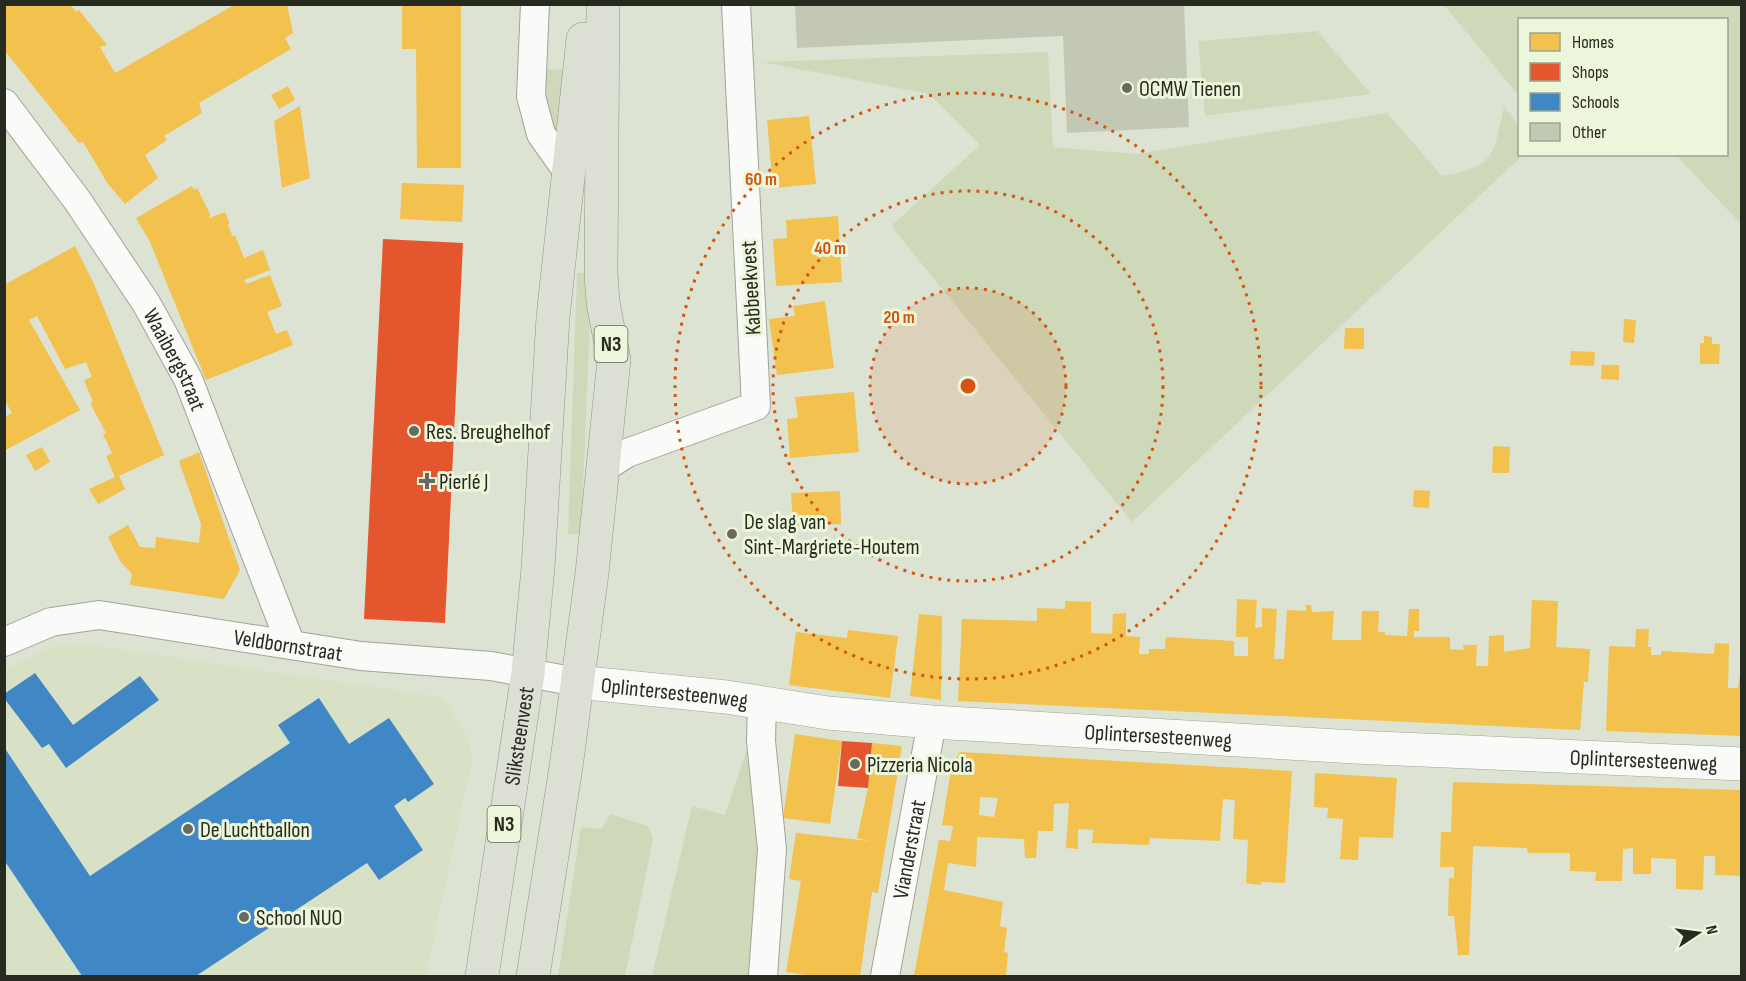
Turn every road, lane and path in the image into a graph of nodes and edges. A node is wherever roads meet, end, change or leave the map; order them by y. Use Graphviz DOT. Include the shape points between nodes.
graph roads {
  1 [pos="535,4"];
  2 [pos="584,4"];
  3 [pos="603,4"];
  4 [pos="736,4"];
  5 [pos="4,103"];
  6 [pos="568,172"];
  7 [pos="602,469"];
  8 [pos="4,642"];
  9 [pos="291,645"];
  10 [pos="528,673"];
  11 [pos="578,682"];
  12 [pos="762,704"];
  13 [pos="932,722"];
  14 [pos="1742,764"];
  15 [pos="482,976"];
  16 [pos="533,976"];
  17 [pos="763,976"];
  18 [pos="885,976"];
  1 -- 6 [label="street" via="531,96 541,134"];
  2 -- 6 [label="main road, N3" via="582,63"];
  3 -- 7 [label="main road, N3" via="601,273 614,360"];
  4 -- 7 [label="street, Kabbeekvest" via="756,405 627,453"];
  5 -- 9 [label="street, Waaibergstraat" via="140,293 188,379"];
  6 -- 10 [label="main road, N3" via="553,317"];
  7 -- 11 [label="main road, N3"];
  8 -- 9 [label="street, Veldbornstraat" via="51,622 99,615"];
  9 -- 10 [label="street, Veldbornstraat"];
  10 -- 11 [label="street, Veldbornstraat"];
  10 -- 15 [label="main road, Sliksteenvest / N3"];
  11 -- 12 [label="street, Oplintersesteenweg"];
  11 -- 16 [label="main road, N3"];
  12 -- 13 [label="street, Oplintersesteenweg"];
  12 -- 17 [label="street" via="761,741 772,849"];
  13 -- 14 [label="street, Oplintersesteenweg" via="1355,747"];
  13 -- 18 [label="street, Vianderstraat"];
}
